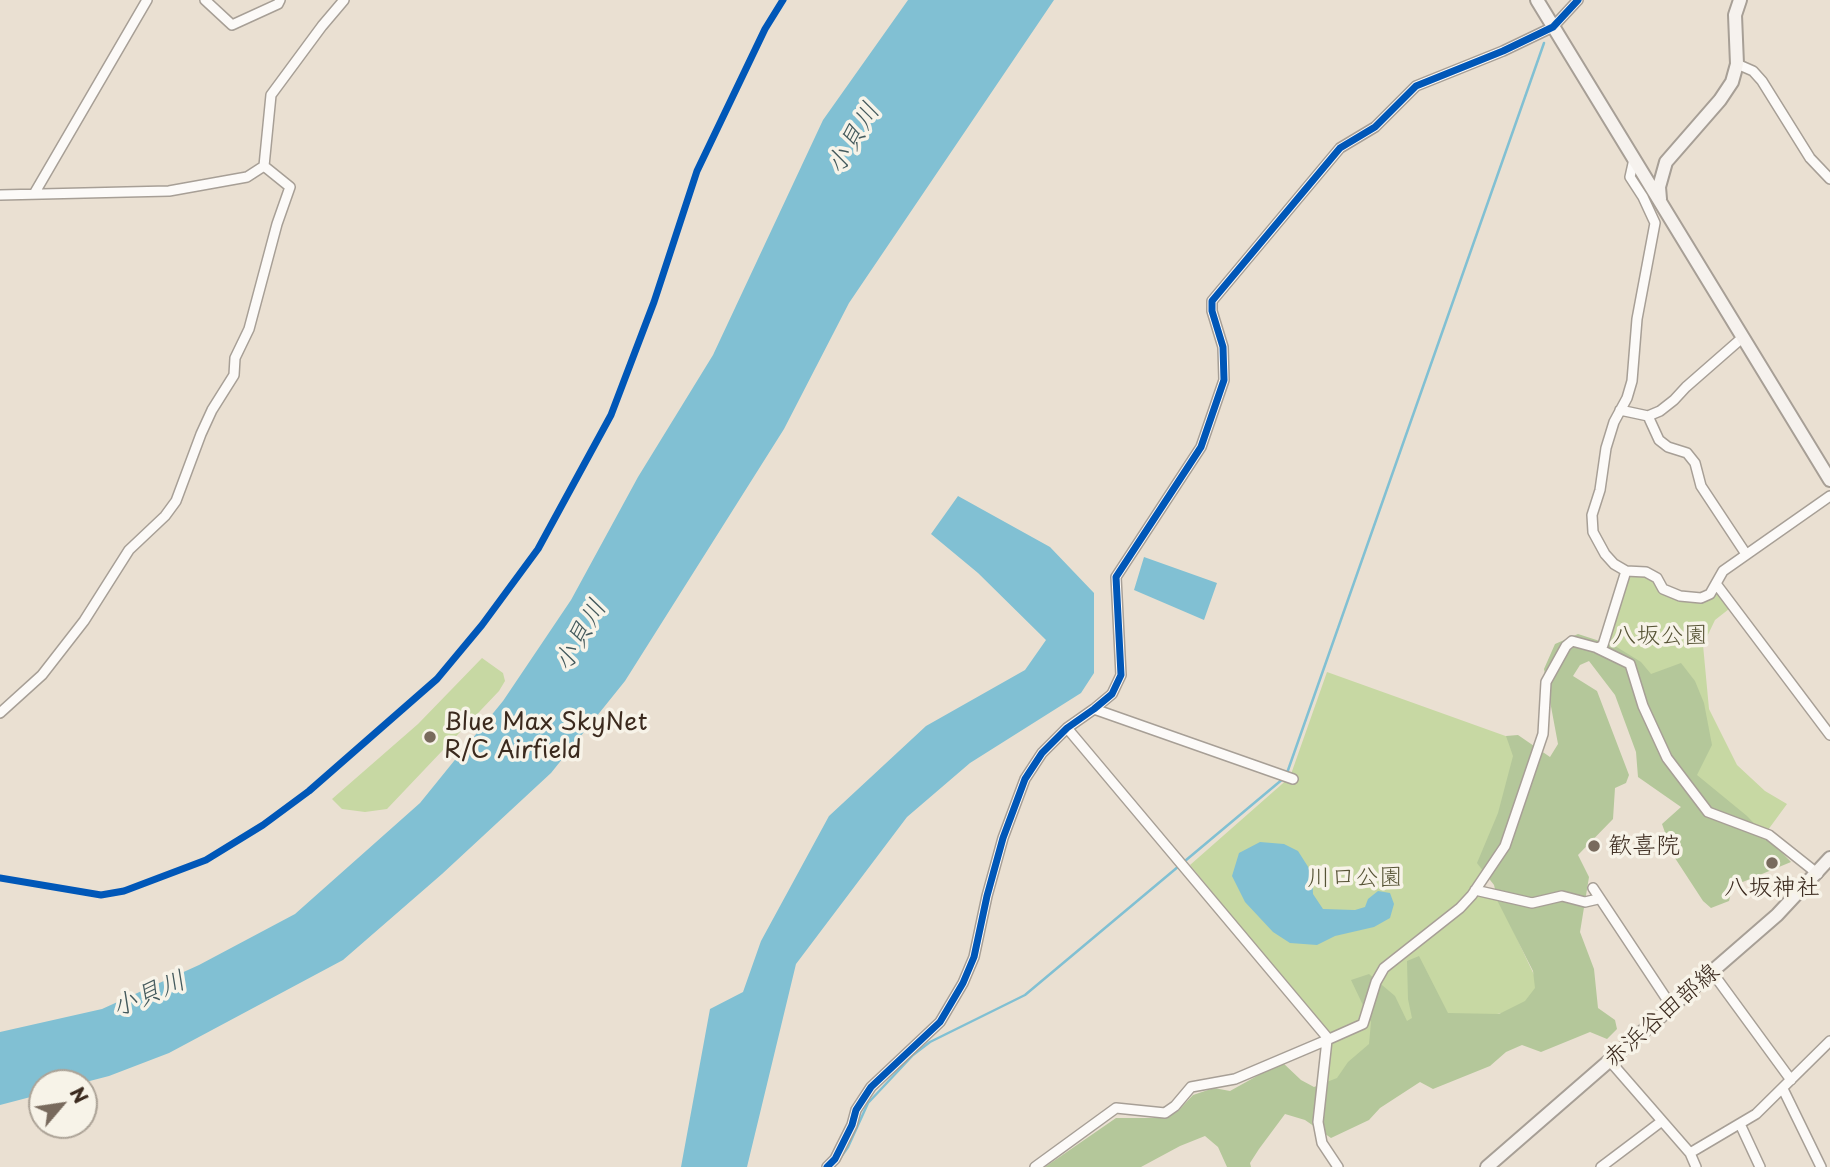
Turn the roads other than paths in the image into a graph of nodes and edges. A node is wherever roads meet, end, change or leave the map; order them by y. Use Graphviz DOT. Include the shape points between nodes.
graph roads {
  1 [pos="147,0"];
  2 [pos="205,0"];
  3 [pos="280,0"];
  4 [pos="344,0"];
  5 [pos="1538,0"];
  6 [pos="1578,0"];
  7 [pos="1740,0"];
  8 [pos="1553,27"];
  9 [pos="1737,64"];
  10 [pos="1634,159"];
  11 [pos="264,166"];
  12 [pos="1830,179"];
  13 [pos="34,194"];
  14 [pos="0,195"];
  15 [pos="1661,203"];
  16 [pos="1742,338"];
  17 [pos="1620,410"];
  18 [pos="1648,416"];
  19 [pos="1830,480"];
  20 [pos="1830,496"];
  21 [pos="1746,554"];
  22 [pos="1626,571"];
  23 [pos="1717,584"];
  24 [pos="1597,648"];
  25 [pos="1094,709"];
  26 [pos="0,713"];
  27 [pos="1067,727"];
  28 [pos="1830,735"];
  29 [pos="1293,779"];
  30 [pos="1830,858"];
  31 [pos="1818,874"];
  32 [pos="1593,888"];
  33 [pos="1475,890"];
  34 [pos="1598,899"];
  35 [pos="1712,972"];
  36 [pos="1672,1007"];
  37 [pos="1327,1040"];
  38 [pos="1830,1041"];
  39 [pos="1609,1060"];
  40 [pos="1791,1080"];
  41 [pos="1783,1089"];
  42 [pos="1662,1121"];
  43 [pos="1740,1124"];
  44 [pos="1692,1162"];
  45 [pos="827,1167"];
  46 [pos="1035,1167"];
  47 [pos="1338,1167"];
  48 [pos="1488,1167"];
  49 [pos="1601,1167"];
  50 [pos="1760,1167"];
  51 [pos="1821,1167"];
  1 -- 13 [label="street"];
  2 -- 3 [label="street" via="232,25"];
  4 -- 11 [label="street" via="271,95"];
  5 -- 8 [label="street"];
  6 -- 8 [label="street"];
  7 -- 9 [label="street" via="1734,27"];
  8 -- 10 [label="street"];
  8 -- 25 [label="street" via="1416,86 1375,127 1340,148 1212,301 1223,347 1224,380 1201,447 1116,577 1121,675 1112,694"];
  9 -- 12 [label="street" via="1762,81 1810,158"];
  9 -- 15 [label="street" via="1720,100 1667,162 1659,187"];
  10 -- 15 [label="street"];
  10 -- 17 [label="street" via="1630,177 1655,223 1637,319 1632,381"];
  11 -- 13 [label="street" via="247,177 169,191"];
  11 -- 26 [label="street" via="290,187 249,329 235,358 234,375 207,422 176,501 129,550 84,621 42,675"];
  13 -- 14 [label="street"];
  15 -- 16 [label="street"];
  16 -- 18 [label="street" via="1674,400"];
  16 -- 19 [label="street"];
  17 -- 18 [label="street"];
  17 -- 22 [label="street" via="1606,448 1592,515 1593,532 1605,554"];
  18 -- 21 [label="street" via="1659,440 1687,453 1695,463 1701,486"];
  20 -- 21 [label="street"];
  21 -- 23 [label="street" via="1723,571"];
  22 -- 23 [label="street" via="1646,572 1657,578 1663,589 1691,598 1710,594"];
  22 -- 24 [label="street" via="1604,645"];
  23 -- 28 [label="street"];
  24 -- 31 [label="street" via="1630,664 1667,758 1708,812 1769,835"];
  24 -- 33 [label="street" via="1572,641 1546,682 1543,734 1535,761 1505,846"];
  25 -- 27 [label="street"];
  25 -- 29 [label="street"];
  27 -- 37 [label="street"];
  27 -- 45 [label="street" via="1025,779 1003,838 974,957 963,983 940,1023 871,1087"];
  30 -- 31 [label="street, 赤浜谷田部線"];
  31 -- 35 [label="street, 赤浜谷田部線"];
  32 -- 34 [label="street"];
  33 -- 34 [label="street" via="1532,903 1562,896 1585,902"];
  33 -- 37 [label="street" via="1460,908 1384,968 1363,1024"];
  34 -- 36 [label="street"];
  35 -- 36 [label="street, 赤浜谷田部線"];
  35 -- 40 [label="street"];
  36 -- 39 [label="street, 赤浜谷田部線"];
  37 -- 46 [label="street" via="1236,1079 1191,1087 1165,1114 1116,1108"];
  37 -- 47 [label="street" via="1318,1122 1322,1143"];
  38 -- 40 [label="street"];
  39 -- 42 [label="street"];
  39 -- 48 [label="street, 赤浜谷田部線"];
  40 -- 41 [label="street"];
  41 -- 43 [label="street"];
  41 -- 51 [label="street"];
  42 -- 44 [label="street"];
  42 -- 49 [label="street"];
  43 -- 44 [label="street"];
  43 -- 50 [label="street"];
}
